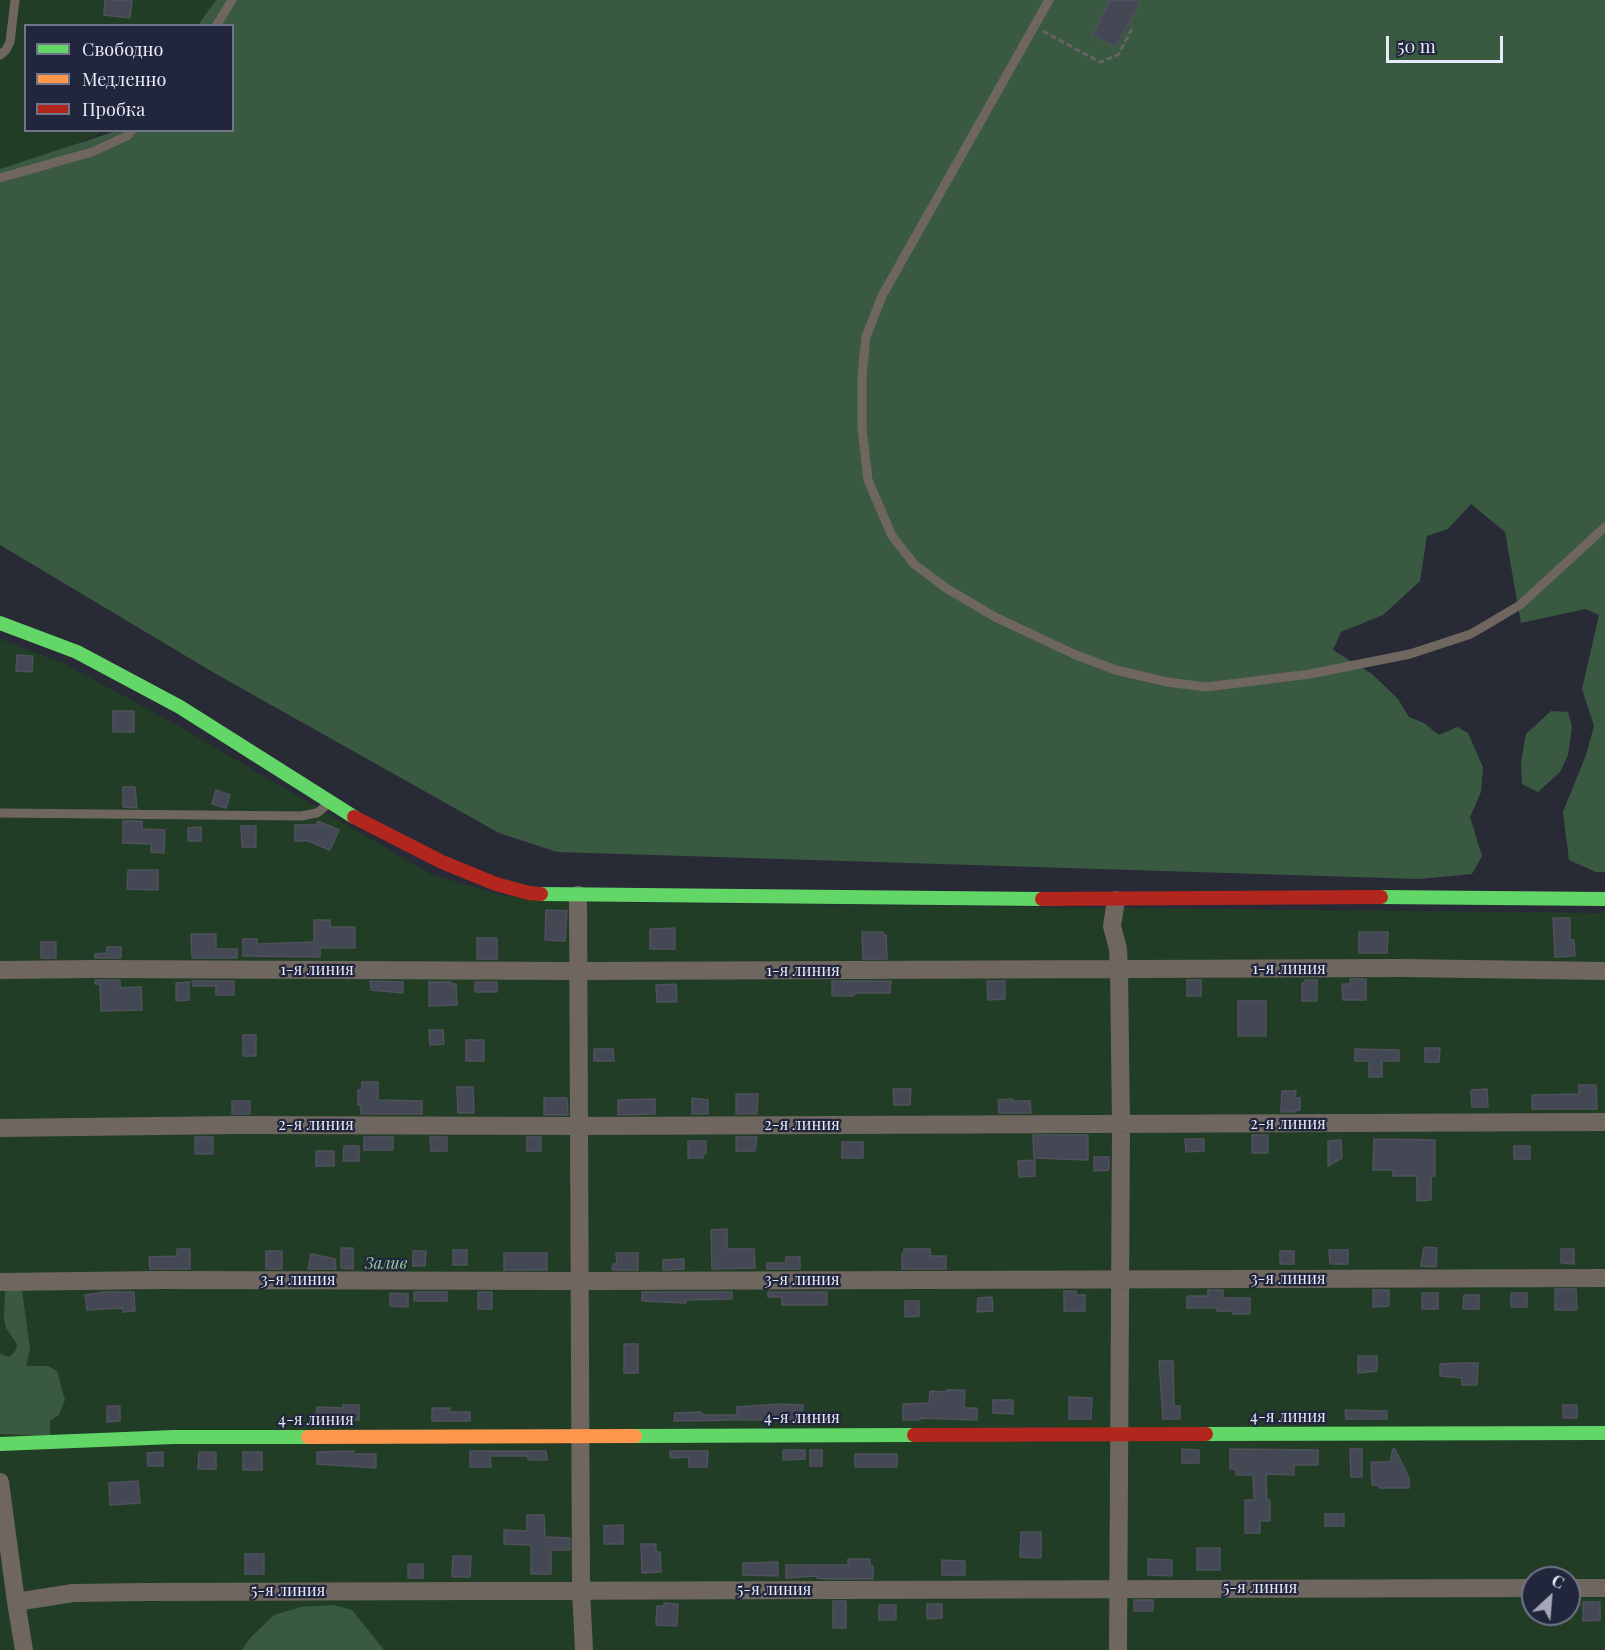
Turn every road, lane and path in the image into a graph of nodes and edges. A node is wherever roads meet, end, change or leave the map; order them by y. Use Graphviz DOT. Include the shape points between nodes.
graph roads {
  1 [pos="15,0"];
  2 [pos="232,0"];
  3 [pos="1049,0"];
  4 [pos="217,24"];
  5 [pos="1034,26"];
  6 [pos="1133,27"];
  7 [pos="0,55"];
  8 [pos="130,132"];
  9 [pos="0,178"];
  10 [pos="1605,527"];
  11 [pos="0,614"];
  12 [pos="0,623"];
  13 [pos="23,631"];
  14 [pos="329,803"];
  15 [pos="0,813"];
  16 [pos="578,895"];
  17 [pos="1605,899"];
  18 [pos="1116,900"];
  19 [pos="0,970"];
  20 [pos="1119,970"];
  21 [pos="578,971"];
  22 [pos="1605,971"];
  23 [pos="1605,1122"];
  24 [pos="1120,1125"];
  25 [pos="580,1126"];
  26 [pos="0,1128"];
  27 [pos="1605,1278"];
  28 [pos="1120,1279"];
  29 [pos="580,1281"];
  30 [pos="0,1282"];
  31 [pos="1605,1433"];
  32 [pos="1119,1434"];
  33 [pos="581,1435"];
  34 [pos="0,1444"];
  35 [pos="0,1482"];
  36 [pos="1118,1588"];
  37 [pos="1521,1588"];
  38 [pos="1581,1588"];
  39 [pos="1605,1588"];
  40 [pos="581,1590"];
  41 [pos="16,1602"];
  42 [pos="24,1650"];
  43 [pos="584,1650"];
  44 [pos="1118,1650"];
  1 -- 7 [label="lane" via="10,42"];
  2 -- 4 [label="lane"];
  3 -- 5 [label="lane"];
  5 -- 6 [label="path" via="1100,62 1118,56"];
  5 -- 10 [label="lane" via="882,296 866,337 862,428 868,480 892,536 914,564 995,617 1076,655 1116,670 1206,687 1310,674 1410,654 1472,634 1520,605"];
  8 -- 9 [label="lane" via="92,152"];
  11 -- 13 [label="lane"];
  12 -- 13 [label="street"];
  13 -- 14 [label="street" via="77,652 180,708"];
  14 -- 15 [label="lane" via="317,813 301,816"];
  14 -- 16 [label="street" via="386,835 496,884 529,893"];
  16 -- 18 [label="street"];
  16 -- 21 [label="street"];
  17 -- 18 [label="street" via="1428,896"];
  18 -- 20 [label="street" via="1113,926"];
  19 -- 21 [label="street, 1-я линия"];
  20 -- 21 [label="street, 1-я линия"];
  20 -- 22 [label="street, 1-я линия"];
  20 -- 24 [label="street"];
  21 -- 25 [label="street"];
  23 -- 24 [label="street, 2-я линия"];
  24 -- 25 [label="street, 2-я линия"];
  24 -- 28 [label="street"];
  25 -- 26 [label="street, 2-я линия"];
  25 -- 29 [label="street"];
  27 -- 28 [label="street, 3-я линия"];
  28 -- 29 [label="street, 3-я линия"];
  28 -- 32 [label="street"];
  29 -- 30 [label="street, 3-я линия"];
  29 -- 33 [label="street"];
  31 -- 32 [label="street, 4-я линия"];
  32 -- 33 [label="street, 4-я линия"];
  32 -- 36 [label="street"];
  33 -- 34 [label="street, 4-я линия" via="174,1437"];
  33 -- 40 [label="street"];
  35 -- 41 [label="street"];
  36 -- 37 [label="street, 5-я линия"];
  36 -- 40 [label="street, 5-я линия"];
  36 -- 44 [label="street"];
  38 -- 39 [label="street"];
  40 -- 41 [label="street, 5-я линия" via="73,1593"];
  40 -- 43 [label="street"];
  41 -- 42 [label="street"];
}
